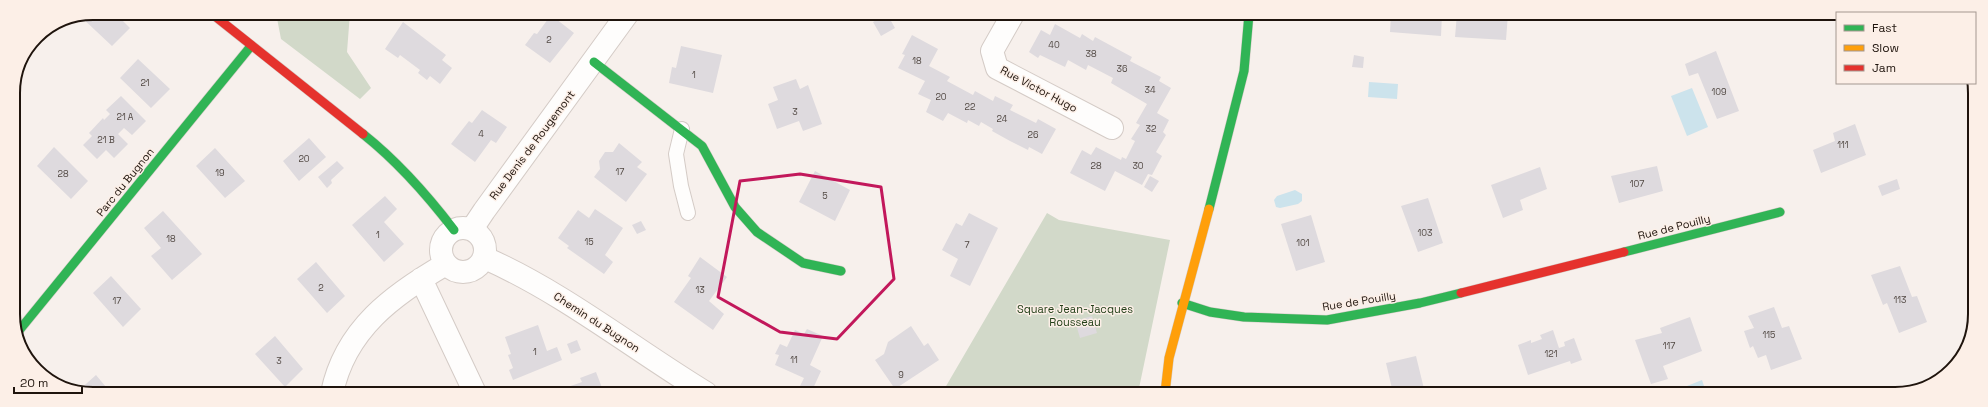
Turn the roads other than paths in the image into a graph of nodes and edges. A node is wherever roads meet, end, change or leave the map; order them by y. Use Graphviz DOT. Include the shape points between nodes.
graph roads {
  1 [pos="219,20"];
  2 [pos="623,20"];
  3 [pos="1010,20"];
  4 [pos="1248,20"];
  5 [pos="251,46"];
  6 [pos="594,62"];
  7 [pos="1112,128"];
  8 [pos="682,129"];
  9 [pos="1780,212"];
  10 [pos="688,213"];
  11 [pos="463,230"];
  12 [pos="485,258"];
  13 [pos="446,264"];
  14 [pos="841,271"];
  15 [pos="421,279"];
  16 [pos="1182,304"];
  17 [pos="21,328"];
  18 [pos="333,387"];
  19 [pos="472,387"];
  20 [pos="697,387"];
  21 [pos="1166,387"];
  1 -- 5 [label="street"];
  2 -- 6 [label="street, Rue Denis de Rougemont"];
  3 -- 7 [label="street, Rue Victor Hugo" via="992,51 997,68"];
  4 -- 16 [label="street" via="1244,72 1237,104"];
  5 -- 11 [label="street" via="381,148 441,213"];
  5 -- 17 [label="street, Parc du Bugnon"];
  6 -- 8 [label="street"];
  6 -- 11 [label="street, Rue Denis de Rougemont" via="484,211"];
  8 -- 10 [label="lane" via="676,154"];
  8 -- 14 [label="street" via="702,146 735,207 757,232 802,263"];
  9 -- 16 [label="street, Rue de Pouilly" via="1420,303 1327,320 1244,317 1210,312"];
  11 -- 12 [label="street" via="481,236 486,246"];
  11 -- 13 [label="street" via="446,236 442,245 442,256"];
  12 -- 13 [label="street" via="478,267 467,272 456,271"];
  12 -- 20 [label="street, Chemin du Bugnon" via="556,295"];
  13 -- 15 [label="street"];
  15 -- 18 [label="street" via="400,293 366,324 349,350"];
  15 -- 19 [label="street"];
  16 -- 21 [label="street" via="1169,358"];
}
